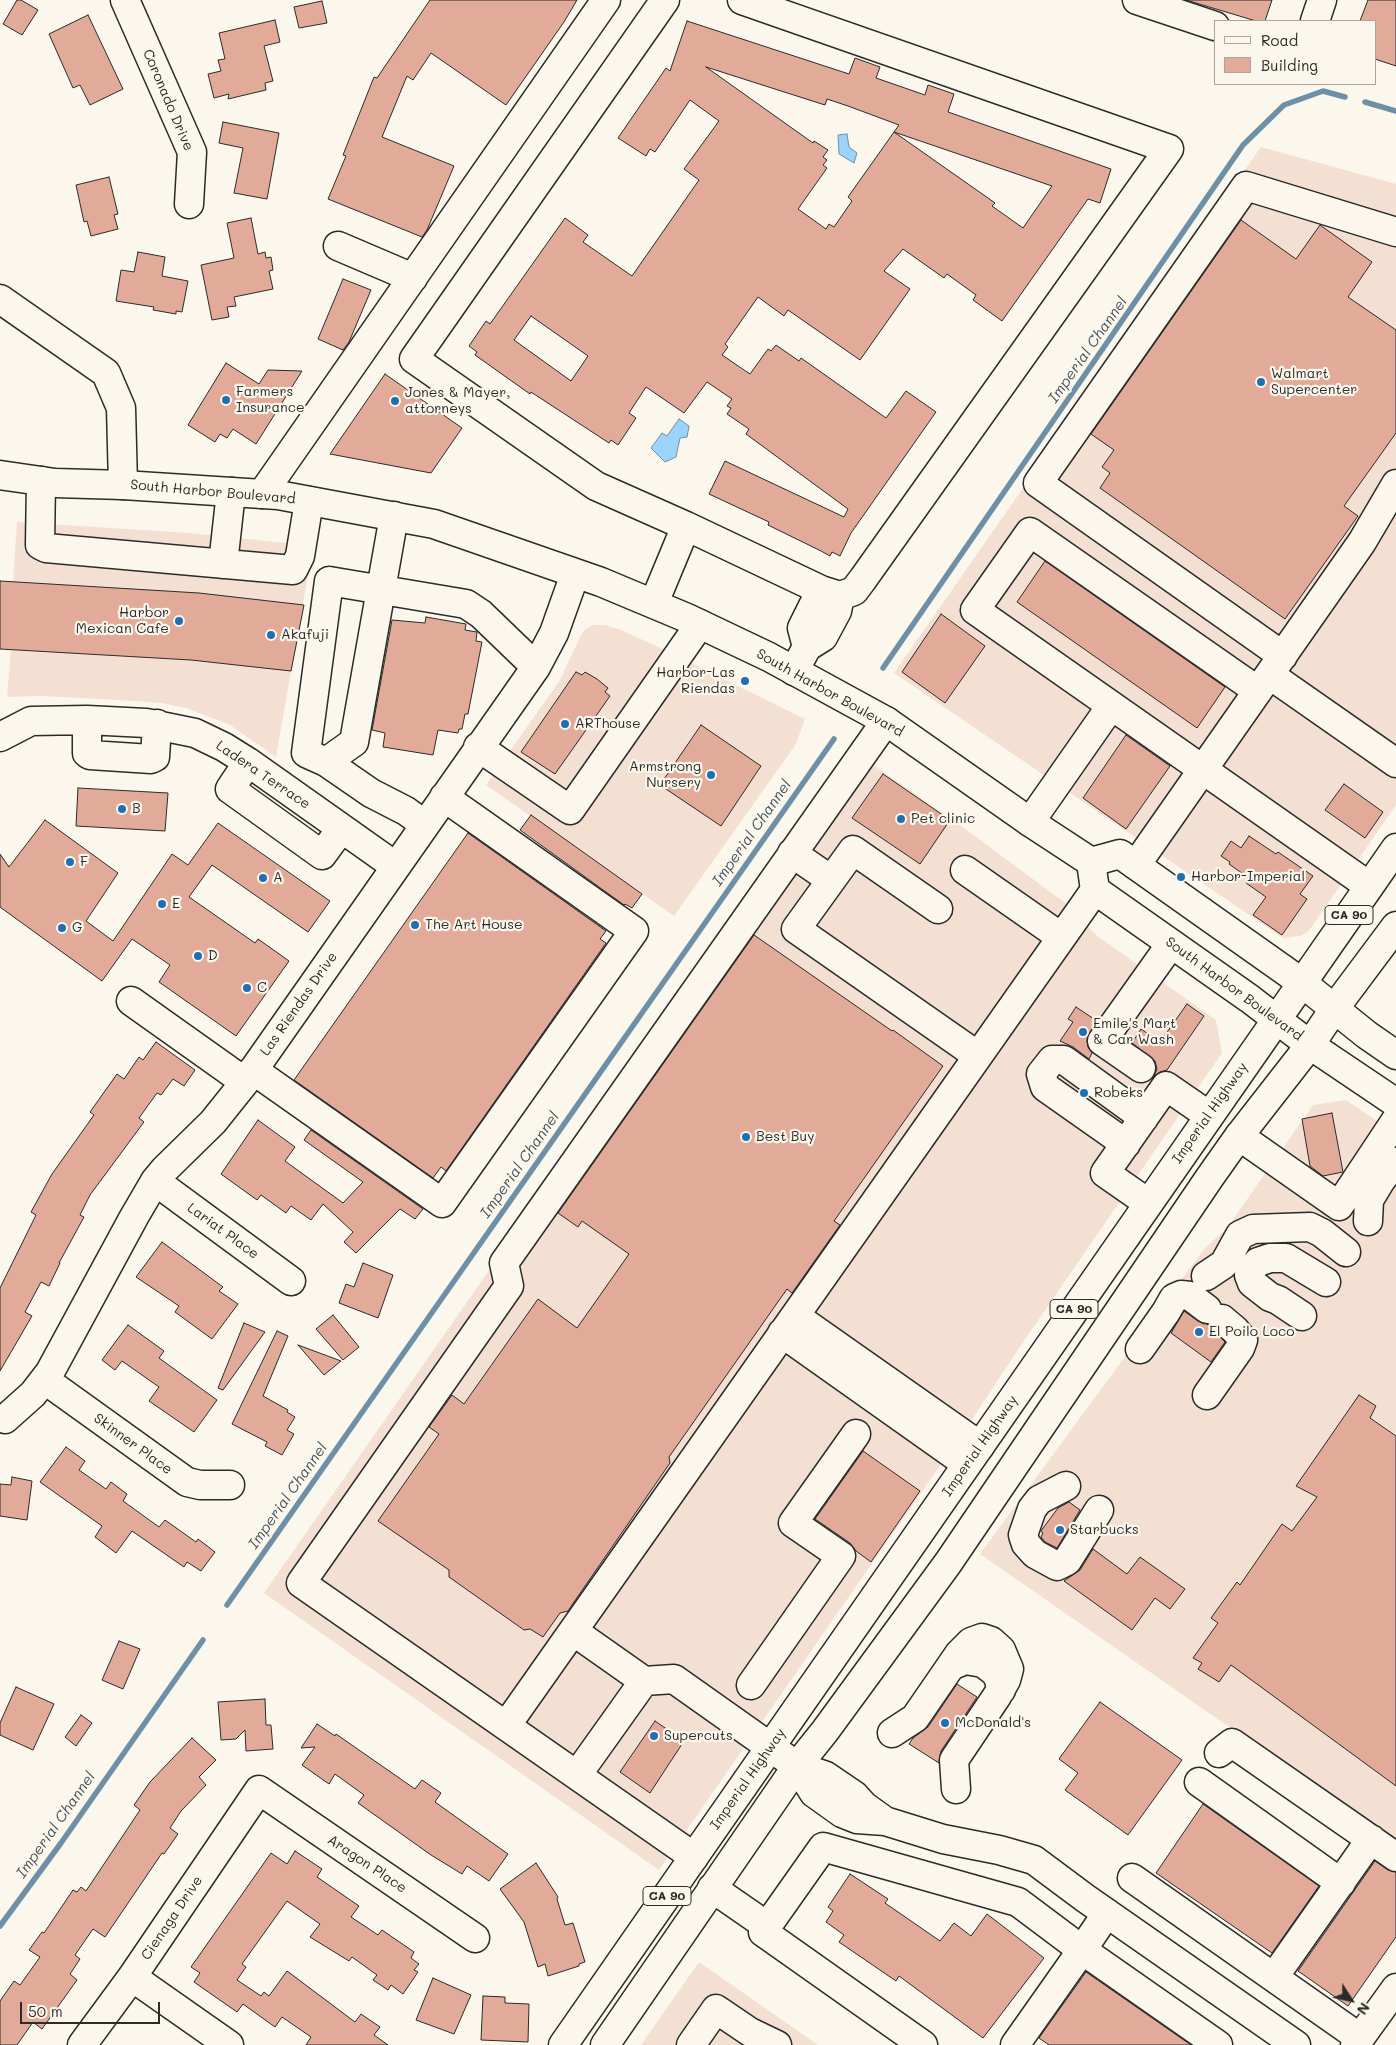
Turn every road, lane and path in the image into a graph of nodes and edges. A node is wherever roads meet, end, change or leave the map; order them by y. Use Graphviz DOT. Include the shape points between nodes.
graph roads {
  1 [pos="125,0"];
  2 [pos="606,0"];
  3 [pos="665,0"];
  4 [pos="742,0"];
  5 [pos="1137,0"];
  6 [pos="1322,0"];
  7 [pos="1315,20"];
  8 [pos="1214,26"];
  9 [pos="189,204"];
  10 [pos="1396,232"];
  11 [pos="338,246"];
  12 [pos="413,278"];
  13 [pos="0,298"];
  14 [pos="0,476"];
  15 [pos="41,481"];
  16 [pos="1396,484"];
  17 [pos="123,485"];
  18 [pos="231,492"];
  19 [pos="262,494"];
  20 [pos="309,501"];
  21 [pos="394,516"];
  22 [pos="686,526"];
  23 [pos="223,564"];
  24 [pos="575,574"];
  25 [pos="381,589"];
  26 [pos="831,593"];
  27 [pos="654,603"];
  28 [pos="700,624"];
  29 [pos="536,667"];
  30 [pos="794,671"];
  31 [pos="1270,674"];
  32 [pos="1112,706"];
  33 [pos="87,720"];
  34 [pos="886,721"];
  35 [pos="157,724"];
  36 [pos="0,737"];
  37 [pos="478,747"];
  38 [pos="326,762"];
  39 [pos="1396,763"];
  40 [pos="1203,770"];
  41 [pos="444,797"];
  42 [pos="1030,822"];
  43 [pos="424,824"];
  44 [pos="1396,848"];
  45 [pos="792,853"];
  46 [pos="1091,862"];
  47 [pos="1136,865"];
  48 [pos="395,866"];
  49 [pos="965,870"];
  50 [pos="831,880"];
  51 [pos="1369,886"];
  52 [pos="1096,890"];
  53 [pos="938,909"];
  54 [pos="1396,926"];
  55 [pos="1061,937"];
  56 [pos="1172,944"];
  57 [pos="1301,982"];
  58 [pos="131,1001"];
  59 [pos="1334,1009"];
  60 [pos="1276,1018"];
  61 [pos="1310,1045"];
  62 [pos="1396,1055"];
  63 [pos="978,1056"];
  64 [pos="249,1076"];
  65 [pos="1156,1079"];
  66 [pos="1396,1103"];
  67 [pos="1208,1116"];
  68 [pos="1144,1118"];
  69 [pos="1396,1120"];
  70 [pos="1239,1136"];
  71 [pos="1126,1144"];
  72 [pos="1396,1162"];
  73 [pos="155,1181"];
  74 [pos="1148,1203"];
  75 [pos="1368,1221"];
  76 [pos="1346,1252"];
  77 [pos="1206,1276"];
  78 [pos="291,1281"];
  79 [pos="1326,1282"];
  80 [pos="1302,1316"];
  81 [pos="789,1324"];
  82 [pos="1140,1348"];
  83 [pos="45,1380"];
  84 [pos="1207,1395"];
  85 [pos="5,1419"];
  86 [pos="856,1434"];
  87 [pos="974,1455"];
  88 [pos="230,1485"];
  89 [pos="1066,1486"];
  90 [pos="1100,1510"];
  91 [pos="930,1587"];
  92 [pos="573,1632"];
  93 [pos="644,1681"];
  94 [pos="751,1685"];
  95 [pos="506,1726"];
  96 [pos="892,1733"];
  97 [pos="770,1746"];
  98 [pos="1219,1752"];
  99 [pos="798,1766"];
  100 [pos="577,1776"];
  101 [pos="1199,1782"];
  102 [pos="956,1789"];
  103 [pos="259,1790"];
  104 [pos="1371,1839"];
  105 [pos="694,1857"];
  106 [pos="1396,1857"];
  107 [pos="1132,1878"];
  108 [pos="1341,1883"];
  109 [pos="712,1888"];
  110 [pos="1107,1914"];
  111 [pos="767,1926"];
  112 [pos="475,1938"];
  113 [pos="1082,1950"];
  114 [pos="132,1976"];
  115 [pos="1274,1977"];
  116 [pos="1396,1988"];
  117 [pos="1358,2041"];
  118 [pos="1020,2043"];
  119 [pos="82,2045"];
  120 [pos="229,2045"];
  121 [pos="563,2045"];
  122 [pos="605,2045"];
  123 [pos="691,2045"];
  124 [pos="777,2045"];
  125 [pos="923,2045"];
  126 [pos="1218,2045"];
  127 [pos="1296,2045"];
  1 -- 9 [label="street, Coronado Drive" via="192,152"];
  2 -- 12 [label="street"];
  3 -- 22 [label="street" via="414,359 596,486"];
  4 -- 26 [label="street" via="1169,149 854,591"];
  5 -- 8 [label="street"];
  6 -- 7 [label="street"];
  10 -- 31 [label="street" via="1246,186 1038,483"];
  11 -- 12 [label="street"];
  12 -- 19 [label="street"];
  13 -- 17 [label="street" via="106,373 121,408"];
  14 -- 15 [label="street, South Harbor Boulevard"];
  15 -- 17 [label="street, South Harbor Boulevard"];
  15 -- 23 [label="street" via="40,544 46,548"];
  16 -- 31 [label="street" via="1362,542"];
  17 -- 18 [label="street, South Harbor Boulevard"];
  18 -- 19 [label="street, South Harbor Boulevard"];
  18 -- 23 [label="street"];
  19 -- 20 [label="street, South Harbor Boulevard"];
  20 -- 21 [label="street, South Harbor Boulevard"];
  20 -- 23 [label="street" via="300,556 293,570"];
  21 -- 24 [label="street, South Harbor Boulevard" via="481,539"];
  21 -- 25 [label="street"];
  22 -- 26 [label="street"];
  22 -- 27 [label="street"];
  24 -- 27 [label="street, South Harbor Boulevard"];
  24 -- 29 [label="street, Las Riendas Drive" via="554,633"];
  25 -- 29 [label="street" via="466,604 481,614"];
  25 -- 38 [label="street" via="354,742"];
  25 -- 38 [label="street" via="329,581 306,754"];
  26 -- 30 [label="street" via="802,628 807,647"];
  27 -- 28 [label="street, South Harbor Boulevard"];
  28 -- 30 [label="street, South Harbor Boulevard"];
  28 -- 37 [label="street" via="570,810"];
  29 -- 37 [label="street, Las Riendas Drive"];
  30 -- 34 [label="street, South Harbor Boulevard"];
  31 -- 32 [label="street" via="1030,532 975,610"];
  31 -- 39 [label="street"];
  31 -- 40 [label="street"];
  32 -- 40 [label="street"];
  32 -- 42 [label="street"];
  33 -- 35 [label="street, Ladera Terrace"];
  33 -- 35 [label="street" via="87,753 90,755 155,757"];
  33 -- 36 [label="street, Ladera Terrace" via="32,721"];
  34 -- 42 [label="street, South Harbor Boulevard"];
  34 -- 45 [label="street"];
  35 -- 48 [label="street, Ladera Terrace" via="195,733 224,747"];
  37 -- 41 [label="street, Las Riendas Drive"];
  38 -- 43 [label="street"];
  40 -- 47 [label="street"];
  40 -- 51 [label="street"];
  41 -- 43 [label="street, Las Riendas Drive"];
  41 -- 64 [label="street" via="634,931 442,1203"];
  42 -- 46 [label="street, South Harbor Boulevard"];
  43 -- 48 [label="street, Las Riendas Drive"];
  44 -- 51 [label="street, Imperial Highway / CA 90"];
  45 -- 50 [label="street"];
  45 -- 95 [label="street" via="504,1264 509,1286 302,1583"];
  46 -- 47 [label="street" via="1120,854"];
  46 -- 52 [label="street"];
  47 -- 57 [label="street"];
  48 -- 64 [label="street, Las Riendas Drive"];
  49 -- 55 [label="street"];
  50 -- 53 [label="street" via="853,850"];
  50 -- 63 [label="street" via="796,930"];
  51 -- 57 [label="street, Imperial Highway / CA 90"];
  52 -- 55 [label="street"];
  52 -- 56 [label="street, South Harbor Boulevard"];
  54 -- 59 [label="street, CA 90"];
  55 -- 63 [label="street"];
  56 -- 60 [label="street, South Harbor Boulevard"];
  56 -- 65 [label="street" via="1102,1041"];
  57 -- 59 [label="street"];
  57 -- 60 [label="street, Imperial Highway / CA 90"];
  58 -- 64 [label="street"];
  59 -- 61 [label="street, CA 90"];
  59 -- 62 [label="street"];
  60 -- 61 [label="street, South Harbor Boulevard"];
  60 -- 67 [label="street, Imperial Highway / CA 90"];
  61 -- 66 [label="street, South Harbor Boulevard"];
  61 -- 70 [label="street, CA 90"];
  63 -- 81 [label="street"];
  64 -- 73 [label="street, Las Riendas Drive" via="213,1122"];
  65 -- 67 [label="street"];
  65 -- 68 [label="street"];
  67 -- 74 [label="street, Imperial Highway / CA 90"];
  68 -- 71 [label="street"];
  68 -- 71 [label="street" via="1064,1060 1052,1060 1041,1074 1045,1087"];
  69 -- 70 [label="street" via="1339,1206"];
  70 -- 91 [label="street, CA 90"];
  71 -- 74 [label="street" via="1106,1173"];
  72 -- 75 [label="street" via="1369,1200"];
  73 -- 78 [label="street, Lariat Place"];
  73 -- 83 [label="street, Las Riendas Drive"];
  74 -- 87 [label="street, Imperial Highway / CA 90"];
  76 -- 77 [label="street" via="1310,1227 1253,1229 1240,1236 1224,1264"];
  79 -- 80 [label="street" via="1286,1258 1270,1258 1253,1267 1249,1275 1252,1283"];
  81 -- 87 [label="street"];
  81 -- 92 [label="street"];
  82 -- 84 [label="street" via="1174,1298 1190,1296 1235,1330 1243,1340"];
  83 -- 85 [label="street, Las Riendas Drive"];
  83 -- 88 [label="street, Skinner Place" via="188,1482"];
  86 -- 94 [label="street" via="793,1522 841,1556"];
  87 -- 91 [label="street" via="990,1459 989,1474 934,1554"];
  87 -- 97 [label="street, Imperial Highway / CA 90"];
  89 -- 90 [label="street" via="1039,1500 1032,1509 1023,1535 1035,1554 1057,1566 1066,1561"];
  91 -- 99 [label="street, CA 90"];
  92 -- 93 [label="street"];
  92 -- 95 [label="street"];
  93 -- 97 [label="street" via="674,1679"];
  93 -- 100 [label="street"];
  95 -- 100 [label="street"];
  96 -- 102 [label="street" via="915,1718 951,1666 965,1660 983,1663 995,1672 1000,1690 954,1760"];
  97 -- 99 [label="street"];
  97 -- 105 [label="street, Imperial Highway / CA 90"];
  98 -- 104 [label="street" via="1232,1743"];
  99 -- 109 [label="street, CA 90"];
  99 -- 110 [label="street" via="826,1776 884,1821 943,1839 1034,1860"];
  100 -- 105 [label="street"];
  101 -- 108 [label="street"];
  103 -- 112 [label="street, Aragon Place"];
  103 -- 114 [label="street, Cienaga Drive"];
  104 -- 106 [label="street"];
  104 -- 108 [label="street"];
  105 -- 121 [label="street, Imperial Highway / CA 90"];
  107 -- 115 [label="street"];
  108 -- 115 [label="street"];
  109 -- 111 [label="street"];
  109 -- 122 [label="street, CA 90"];
  110 -- 113 [label="street"];
  110 -- 127 [label="street"];
  111 -- 113 [label="street" via="823,1847 1018,1902"];
  111 -- 125 [label="street" via="763,1932"];
  113 -- 118 [label="street"];
  113 -- 126 [label="street"];
  114 -- 119 [label="street, Cienaga Drive"];
  114 -- 120 [label="street"];
  115 -- 117 [label="street"];
  116 -- 117 [label="street"];
  123 -- 124 [label="street" via="716,2009 750,2032"];
}
